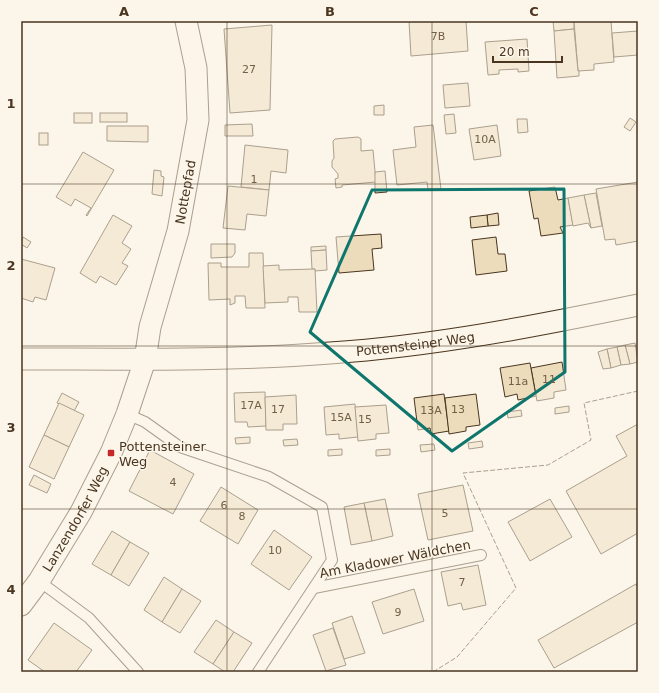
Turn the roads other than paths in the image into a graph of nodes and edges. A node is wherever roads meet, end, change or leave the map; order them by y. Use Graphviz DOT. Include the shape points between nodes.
graph roads {
  1 [pos="186,21"];
  2 [pos="638,305"];
  3 [pos="21,359"];
  4 [pos="145,360"];
  5 [pos="127,414"];
  6 [pos="481,555"];
  7 [pos="39,581"];
  8 [pos="314,588"];
  9 [pos="21,605"];
  10 [pos="138,672"];
  11 [pos="258,672"];
  1 -- 4 [label="street, Nottepfad" via="196,68 198,120 178,231 150,328"];
  2 -- 4 [label="street, Pottensteiner Weg" via="498,333 416,344 331,353"];
  3 -- 4 [label="street, Pottensteiner Weg"];
  4 -- 5 [label="street, Lanzendorfer Weg"];
  5 -- 7 [label="street, Lanzendorfer Weg" via="111,453 81,512"];
  5 -- 8 [label="lane, Am Kladower Wäldchen" via="145,422 180,447 269,477 322,507 332,560"];
  6 -- 8 [label="lane, Am Kladower Wäldchen"];
  7 -- 9 [label="street, Lanzendorfer Weg"];
  7 -- 10 [label="lane" via="89,618"];
  8 -- 11 [label="lane, Am Kladower Wäldchen"];
}
